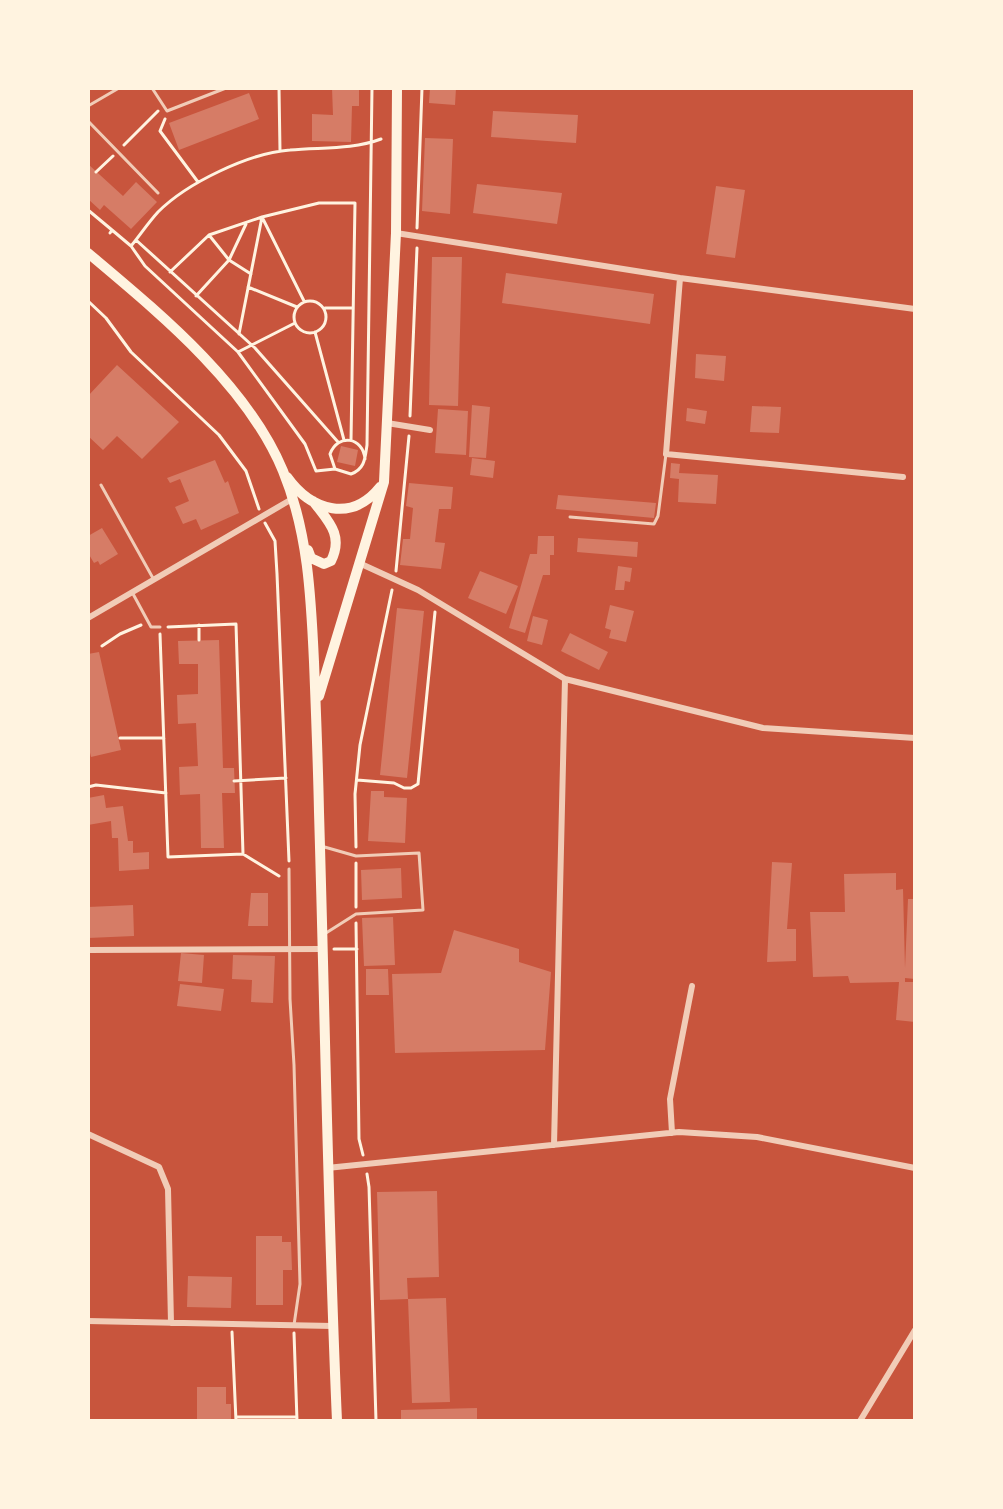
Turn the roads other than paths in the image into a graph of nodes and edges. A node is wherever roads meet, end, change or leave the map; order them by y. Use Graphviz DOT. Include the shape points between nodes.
graph roads {
  1 [pos="119,88"];
  2 [pos="152,88"];
  3 [pos="226,88"];
  4 [pos="397,88"];
  5 [pos="88,106"];
  6 [pos="88,121"];
  7 [pos="158,193"];
  8 [pos="396,233"];
  9 [pos="88,253"];
  10 [pos="680,278"];
  11 [pos="915,309"];
  12 [pos="387,423"];
  13 [pos="430,430"];
  14 [pos="666,454"];
  15 [pos="283,471"];
  16 [pos="903,477"];
  17 [pos="384,482"];
  18 [pos="101,485"];
  19 [pos="292,499"];
  20 [pos="311,500"];
  21 [pos="570,517"];
  22 [pos="303,541"];
  23 [pos="359,563"];
  24 [pos="154,580"];
  25 [pos="132,592"];
  26 [pos="88,618"];
  27 [pos="160,627"];
  28 [pos="565,679"];
  29 [pos="316,706"];
  30 [pos="915,738"];
  31 [pos="320,846"];
  32 [pos="289,869"];
  33 [pos="322,935"];
  34 [pos="290,948"];
  35 [pos="323,949"];
  36 [pos="88,950"];
  37 [pos="692,986"];
  38 [pos="672,1133"];
  39 [pos="88,1134"];
  40 [pos="554,1145"];
  41 [pos="327,1168"];
  42 [pos="915,1168"];
  43 [pos="88,1321"];
  44 [pos="171,1323"];
  45 [pos="294,1325"];
  46 [pos="333,1326"];
  47 [pos="915,1330"];
  48 [pos="337,1421"];
  49 [pos="860,1421"];
  1 -- 5 [label="lane"];
  2 -- 3 [label="lane" via="167,111"];
  4 -- 8 [label="main road"];
  6 -- 7 [label="lane"];
  8 -- 10 [label="street"];
  8 -- 12 [label="main road"];
  9 -- 15 [label="main road" via="235,391"];
  10 -- 11 [label="street"];
  10 -- 14 [label="street"];
  12 -- 13 [label="street"];
  12 -- 17 [label="main road"];
  14 -- 16 [label="street"];
  14 -- 21 [label="lane" via="654,524"];
  15 -- 19 [label="main road"];
  15 -- 20 [label="main road"];
  17 -- 20 [label="main road" via="369,500 352,509"];
  17 -- 23 [label="main road"];
  18 -- 24 [label="lane"];
  19 -- 22 [label="main road"];
  19 -- 24 [label="street"];
  20 -- 22 [label="main road" via="335,530 338,545 324,564 311,558"];
  22 -- 29 [label="main road"];
  23 -- 28 [label="street" via="436,601"];
  23 -- 29 [label="main road"];
  24 -- 25 [label="street"];
  25 -- 26 [label="street"];
  25 -- 27 [label="lane" via="151,627"];
  28 -- 30 [label="street" via="763,728"];
  28 -- 40 [label="street"];
  29 -- 31 [label="main road"];
  31 -- 33 [label="main road"];
  31 -- 33 [label="lane" via="356,856 419,853 423,910 356,914"];
  32 -- 34 [label="lane"];
  33 -- 35 [label="main road"];
  34 -- 35 [label="street"];
  34 -- 36 [label="street"];
  34 -- 45 [label="lane" via="300,1284"];
  35 -- 41 [label="main road"];
  37 -- 38 [label="street" via="670,1099"];
  38 -- 40 [label="street"];
  38 -- 42 [label="street" via="757,1137"];
  39 -- 44 [label="street" via="159,1167 168,1189"];
  40 -- 41 [label="street"];
  41 -- 46 [label="main road"];
  43 -- 44 [label="street"];
  44 -- 45 [label="street"];
  45 -- 46 [label="street"];
  46 -- 48 [label="main road"];
  47 -- 49 [label="street"];
}
